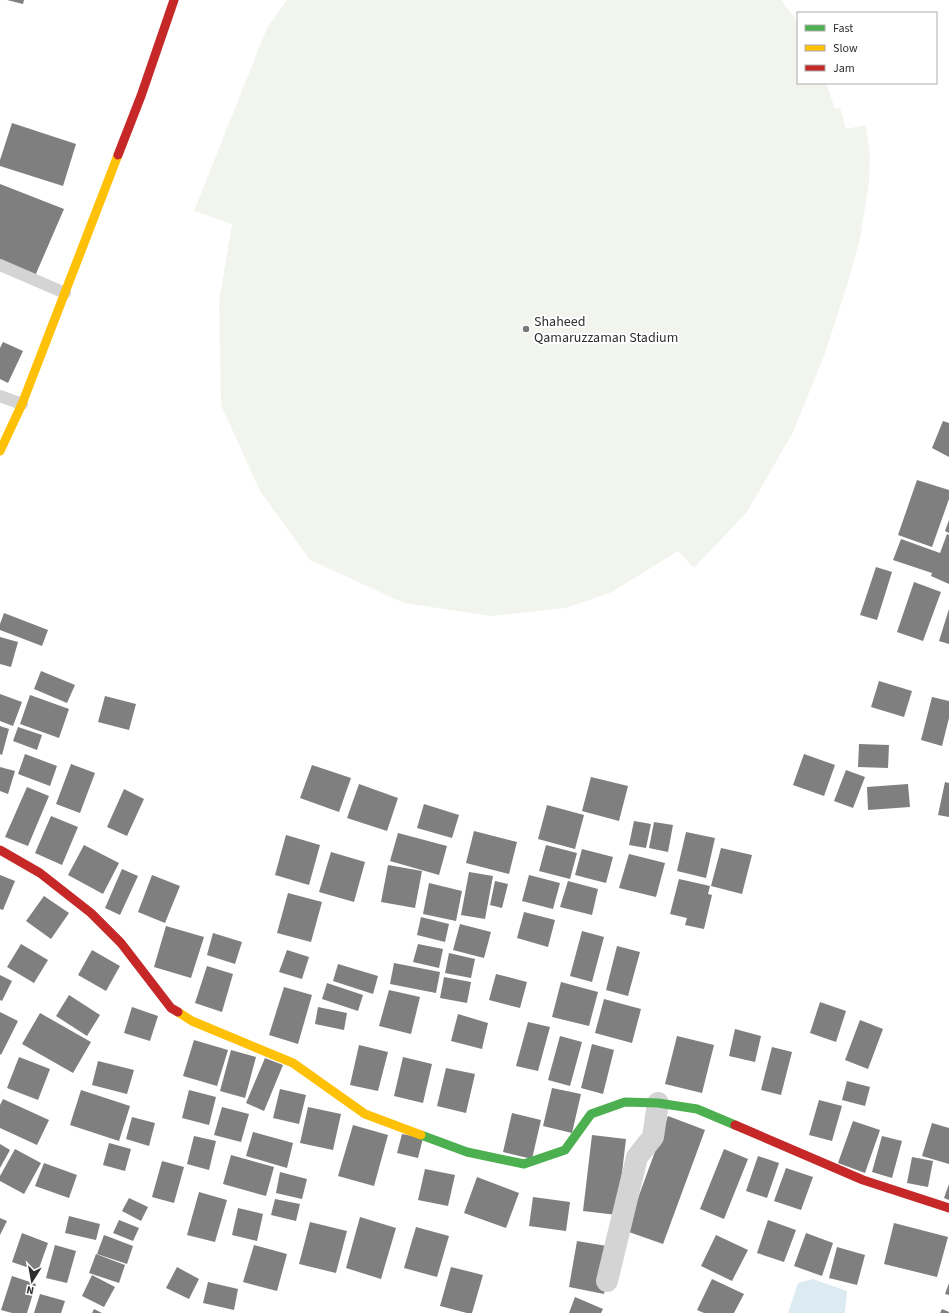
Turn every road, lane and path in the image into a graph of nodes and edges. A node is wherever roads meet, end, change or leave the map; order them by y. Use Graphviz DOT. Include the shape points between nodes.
graph roads {
  1 [pos="174,0"];
  2 [pos="0,265"];
  3 [pos="65,293"];
  4 [pos="0,396"];
  5 [pos="22,404"];
  6 [pos="0,451"];
  7 [pos="0,850"];
  8 [pos="658,1103"];
  9 [pos="949,1208"];
  10 [pos="607,1281"];
  1 -- 3 [label="street" via="141,96"];
  2 -- 3 [label="lane"];
  3 -- 5 [label="street"];
  4 -- 5 [label="lane"];
  5 -- 6 [label="street"];
  7 -- 8 [label="street" via="40,873 91,913 121,942 172,1008 192,1021 293,1062 365,1114 467,1152 524,1164 566,1150 591,1114 625,1102"];
  8 -- 9 [label="street" via="697,1109 863,1180"];
  8 -- 10 [label="street" via="653,1137 637,1157"];
}
